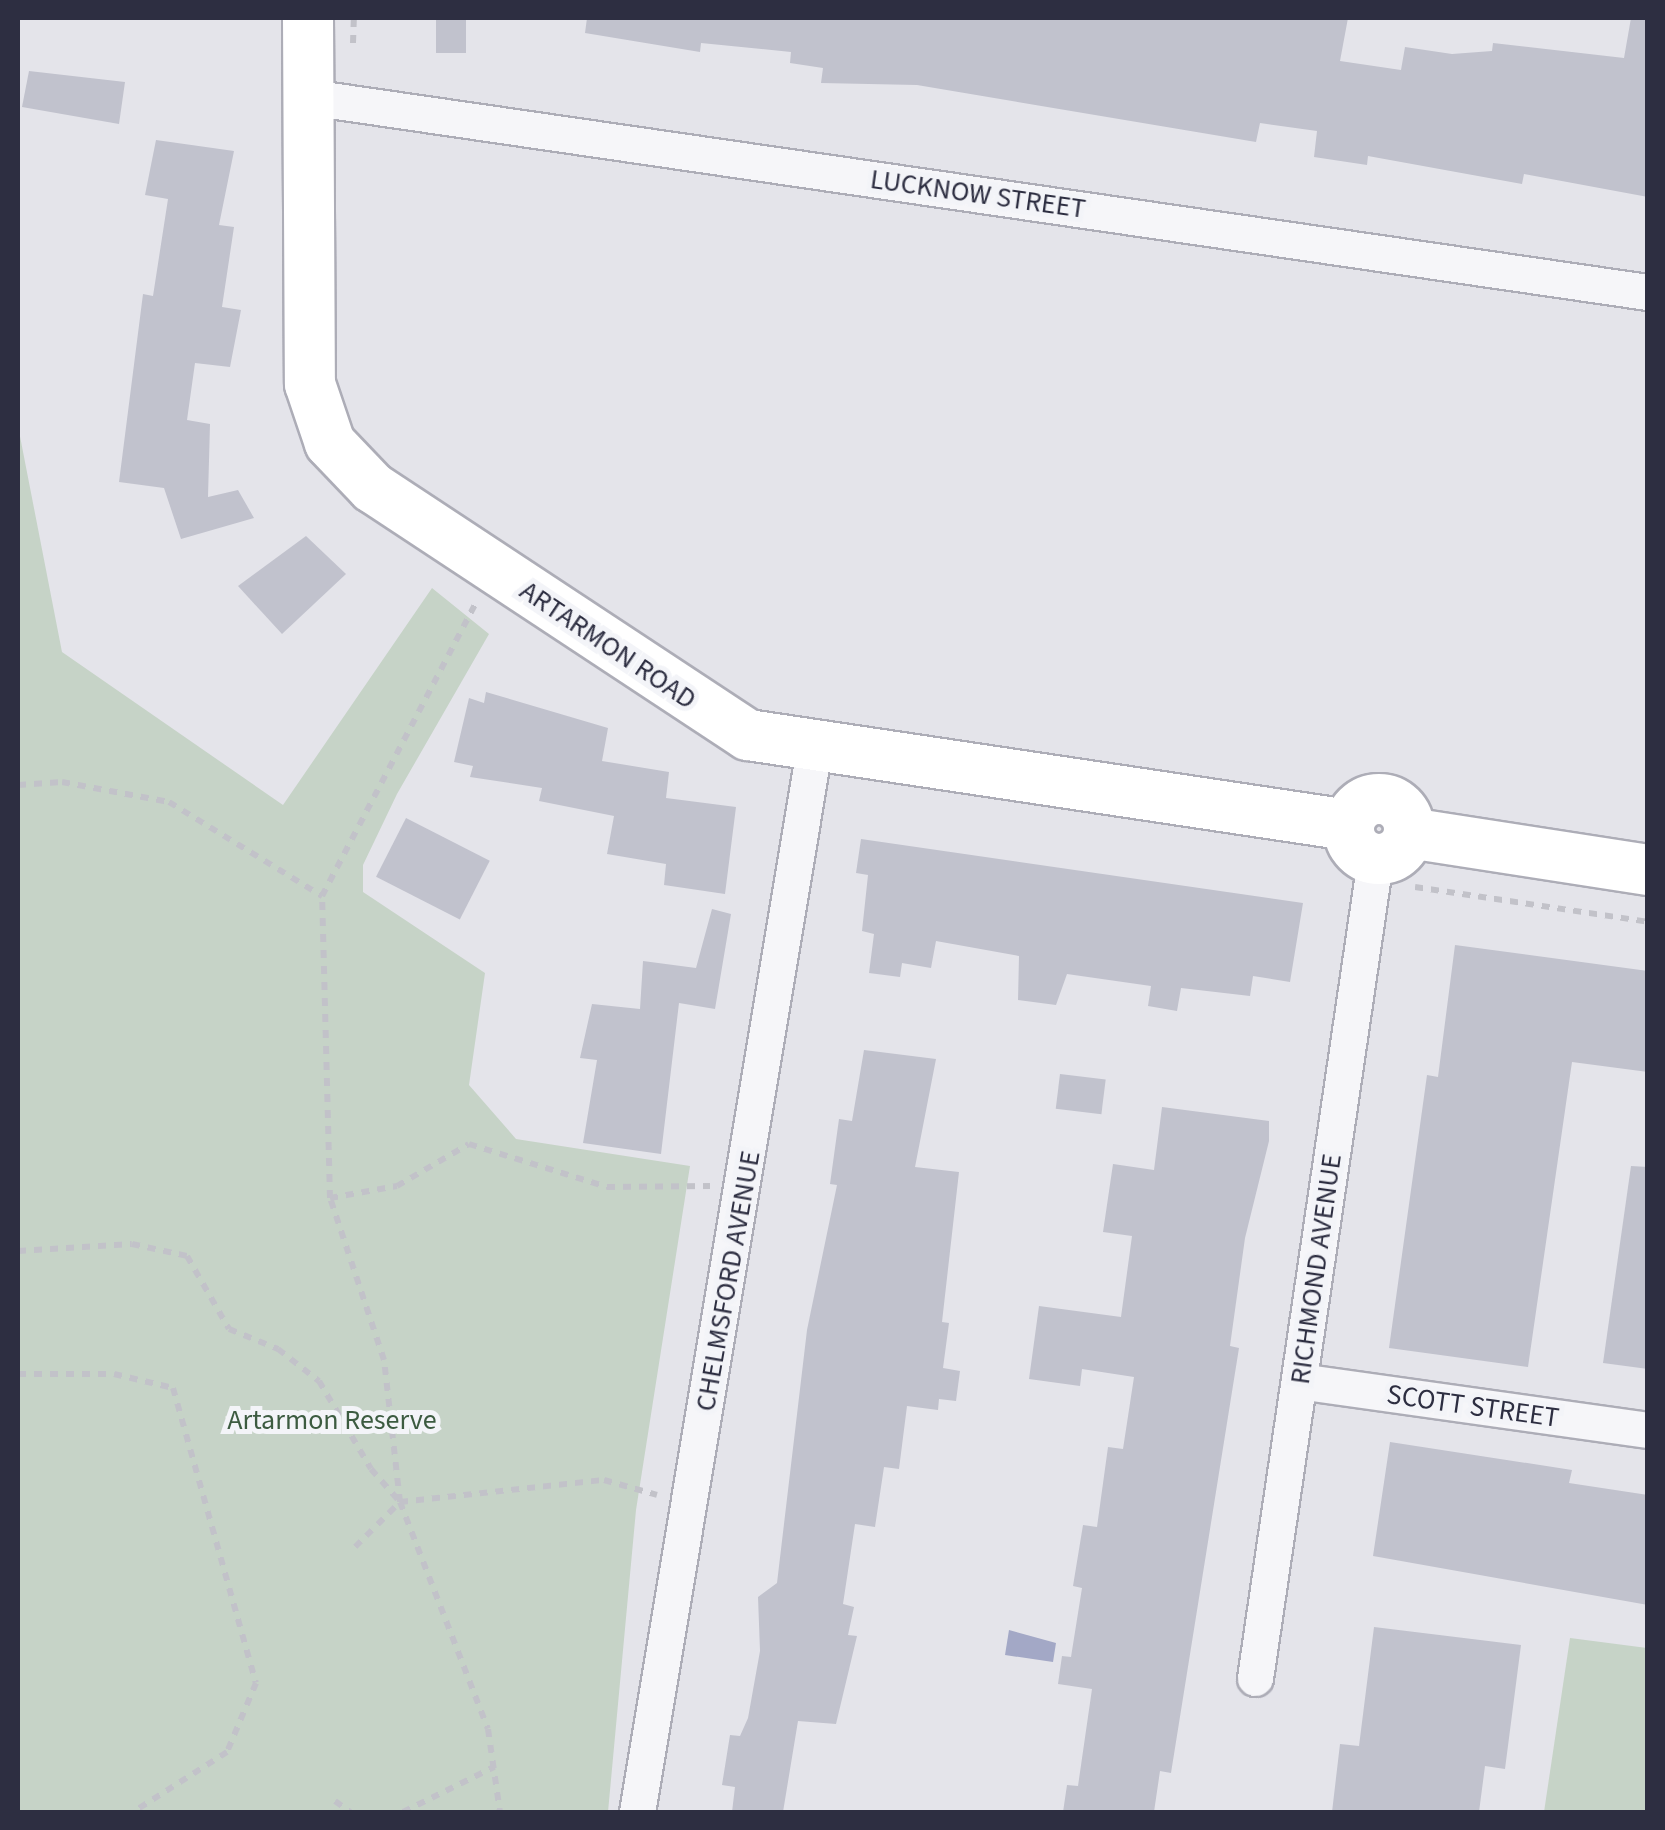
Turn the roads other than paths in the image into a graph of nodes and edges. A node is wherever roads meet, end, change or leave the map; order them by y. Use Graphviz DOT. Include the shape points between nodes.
graph roads {
  1 [pos="308,18"];
  2 [pos="309,97"];
  3 [pos="1648,292"];
  4 [pos="814,749"];
  5 [pos="1377,840"];
  6 [pos="1648,870"];
  7 [pos="1299,1381"];
  8 [pos="1648,1430"];
  9 [pos="1255,1678"];
  10 [pos="637,1812"];
  1 -- 2 [label="street, ARTARMON ROAD"];
  2 -- 3 [label="street, LUCKNOW STREET"];
  2 -- 4 [label="street, ARTARMON ROAD" via="316,413 346,465 725,725"];
  4 -- 5 [label="street, ARTARMON ROAD"];
  4 -- 10 [label="street, CHELMSFORD AVENUE" via="747,1182"];
  5 -- 6 [label="street, ARTARMON ROAD"];
  5 -- 7 [label="street, RICHMOND AVENUE"];
  7 -- 8 [label="street, SCOTT STREET"];
  7 -- 9 [label="street, RICHMOND AVENUE"];
}
